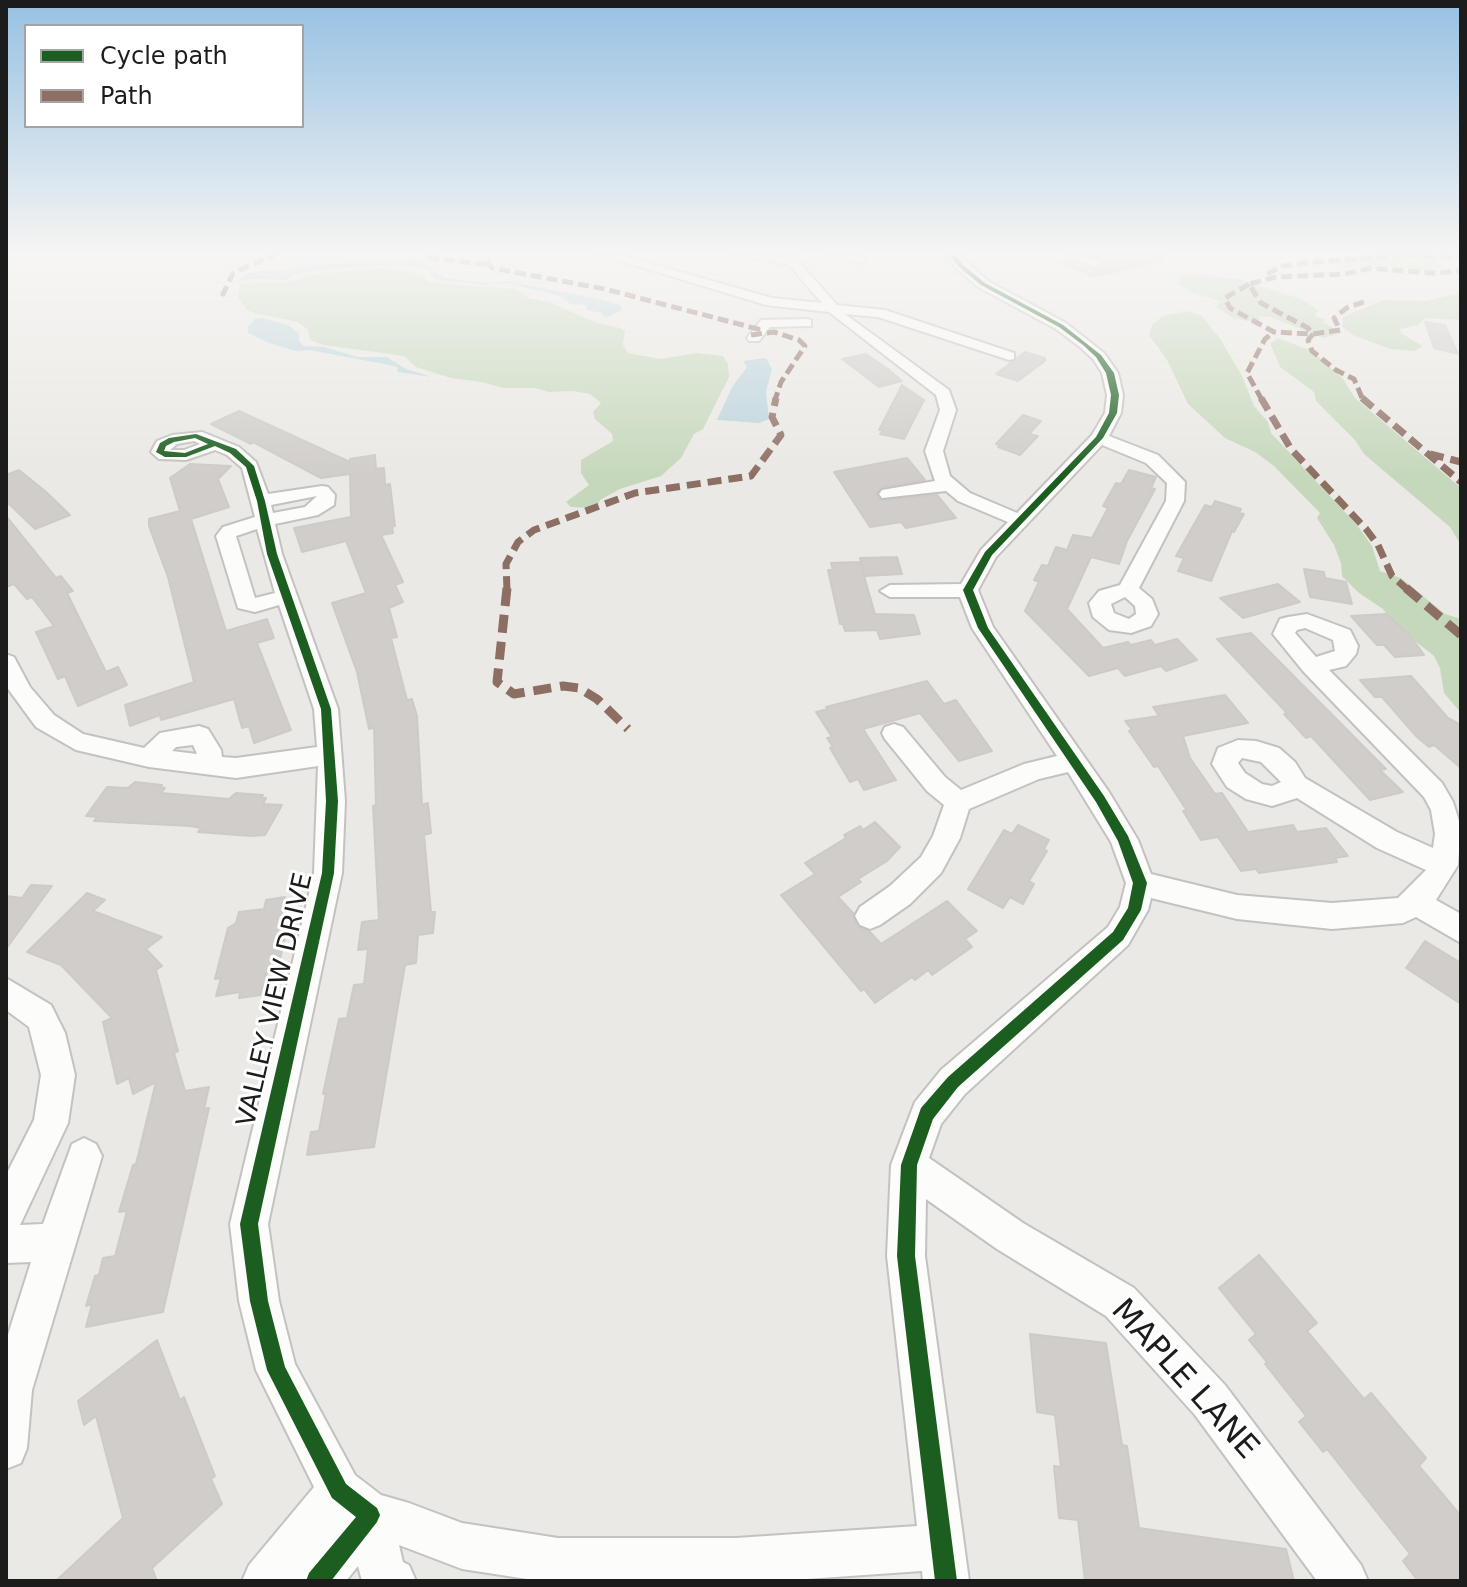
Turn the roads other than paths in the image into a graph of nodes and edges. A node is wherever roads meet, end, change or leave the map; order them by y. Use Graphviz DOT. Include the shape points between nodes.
graph roads {
  1 [pos="762,328"];
  2 [pos="855,328"];
  3 [pos="925,328"];
  4 [pos="1064,328"];
  5 [pos="754,338"];
  6 [pos="1009,356"];
  7 [pos="1099,438"];
  8 [pos="214,444"];
  9 [pos="948,485"];
  10 [pos="888,494"];
  11 [pos="263,510"];
  12 [pos="1018,520"];
  13 [pos="1128,589"];
  14 [pos="968,590"];
  15 [pos="890,591"];
  16 [pos="286,597"];
  17 [pos="6,662"];
  18 [pos="1311,666"];
  19 [pos="894,733"];
  20 [pos="330,755"];
  21 [pos="1074,761"];
  22 [pos="1296,785"];
  23 [pos="1433,790"];
  24 [pos="1461,796"];
  25 [pos="958,802"];
  26 [pos="1444,865"];
  27 [pos="1140,883"];
  28 [pos="1416,902"];
  29 [pos="870,916"];
  30 [pos="1461,930"];
  31 [pos="6,992"];
  32 [pos="84,1156"];
  33 [pos="909,1165"];
  34 [pos="6,1214"];
  35 [pos="56,1242"];
  36 [pos="6,1244"];
  37 [pos="6,1448"];
  38 [pos="354,1503"];
  39 [pos="944,1564"];
  40 [pos="265,1581"];
  41 [pos="317,1581"];
  42 [pos="393,1581"];
  43 [pos="1345,1581"];
  1 -- 5 [label="street"];
  2 -- 9 [label="street" via="943,393 948,410 934,451"];
  3 -- 6 [label="street"];
  4 -- 7 [label="street" via="1099,356 1110,373 1113,413"];
  7 -- 12 [label="street"];
  7 -- 13 [label="street" via="1152,459 1176,482 1175,501"];
  8 -- 11 [label="street, VALLEY VIEW DRIVE" via="250,466"];
  9 -- 10 [label="street"];
  9 -- 12 [label="street"];
  11 -- 16 [label="street, VALLEY VIEW DRIVE"];
  11 -- 16 [label="street" via="226,536 245,603"];
  12 -- 14 [label="street" via="988,554"];
  14 -- 15 [label="street"];
  14 -- 21 [label="street" via="983,628"];
  16 -- 20 [label="street, VALLEY VIEW DRIVE" via="326,709"];
  17 -- 20 [label="street" via="20,691 45,721 76,741 149,758 169,739 199,735 209,750 209,765 259,766"];
  18 -- 23 [label="street"];
  19 -- 25 [label="street"];
  20 -- 38 [label="street, VALLEY VIEW DRIVE" via="328,873 249,1224 259,1301 276,1370"];
  21 -- 25 [label="street" via="1033,771"];
  21 -- 27 [label="street" via="1124,840"];
  22 -- 26 [label="street" via="1387,840"];
  23 -- 24 [label="street"];
  23 -- 26 [label="street" via="1449,834"];
  25 -- 29 [label="street" via="931,865"];
  26 -- 28 [label="street"];
  27 -- 28 [label="street" via="1237,907 1332,916 1403,910"];
  27 -- 33 [label="street" via="1134,910 1118,936 953,1082 927,1114"];
  28 -- 30 [label="street"];
  31 -- 34 [label="street" via="40,1016 58,1075 51,1123"];
  32 -- 35 [label="street"];
  33 -- 39 [label="street" via="906,1256"];
  33 -- 43 [label="street, MAPLE LANE" via="1010,1236 1120,1302 1210,1400"];
  35 -- 36 [label="street"];
  35 -- 37 [label="street" via="11,1390"];
  38 -- 39 [label="street" via="462,1546 558,1561"];
  38 -- 40 [label="street"];
  38 -- 41 [label="street"];
  38 -- 42 [label="street, VALLEY VIEW DRIVE" via="384,1578"];
}
